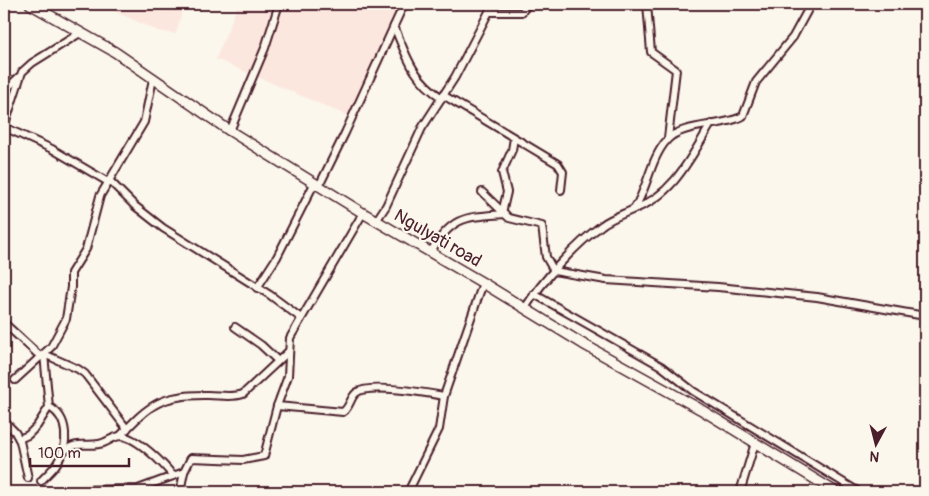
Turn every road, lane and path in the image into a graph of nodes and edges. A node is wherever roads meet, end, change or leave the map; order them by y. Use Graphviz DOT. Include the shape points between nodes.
graph roads {
  1 [pos="30,4"];
  2 [pos="279,4"];
  3 [pos="404,4"];
  4 [pos="493,4"];
  5 [pos="528,4"];
  6 [pos="646,4"];
  7 [pos="811,4"];
  8 [pos="490,12"];
  9 [pos="394,26"];
  10 [pos="80,33"];
  11 [pos="20,76"];
  12 [pos="153,79"];
  13 [pos="4,91"];
  14 [pos="442,96"];
  15 [pos="711,124"];
  16 [pos="230,131"];
  17 [pos="514,138"];
  18 [pos="668,138"];
  19 [pos="109,181"];
  20 [pos="316,185"];
  21 [pos="561,190"];
  22 [pos="482,192"];
  23 [pos="634,209"];
  24 [pos="363,213"];
  25 [pos="503,214"];
  26 [pos="376,222"];
  27 [pos="430,253"];
  28 [pos="554,271"];
  29 [pos="483,283"];
  30 [pos="257,288"];
  31 [pos="534,294"];
  32 [pos="525,308"];
  33 [pos="925,316"];
  34 [pos="301,318"];
  35 [pos="4,323"];
  36 [pos="235,327"];
  37 [pos="288,352"];
  38 [pos="42,355"];
  39 [pos="277,360"];
  40 [pos="15,380"];
  41 [pos="444,396"];
  42 [pos="277,406"];
  43 [pos="49,408"];
  44 [pos="4,421"];
  45 [pos="127,429"];
  46 [pos="120,436"];
  47 [pos="19,439"];
  48 [pos="755,443"];
  49 [pos="62,452"];
  50 [pos="184,472"];
  51 [pos="173,476"];
  52 [pos="28,478"];
  53 [pos="40,481"];
  54 [pos="64,492"];
  55 [pos="180,492"];
  56 [pos="408,492"];
  57 [pos="740,492"];
  58 [pos="836,492"];
  59 [pos="859,492"];
  1 -- 10 [label="main road, Ngulyati road"];
  2 -- 16 [label="street" via="265,48"];
  3 -- 9 [label="street"];
  4 -- 8 [label="street"];
  5 -- 8 [label="street" via="522,12"];
  6 -- 18 [label="street" via="651,52 676,70"];
  7 -- 15 [label="street" via="793,37 756,82 743,116"];
  8 -- 14 [label="street"];
  9 -- 14 [label="street" via="417,77"];
  9 -- 20 [label="street"];
  10 -- 11 [label="street" via="32,63"];
  10 -- 12 [label="main road, Ngulyati road" via="115,52"];
  11 -- 13 [label="street"];
  11 -- 19 [label="street" via="4,127"];
  12 -- 16 [label="main road, Ngulyati road"];
  12 -- 19 [label="street" via="144,122"];
  14 -- 17 [label="street"];
  14 -- 26 [label="street" via="422,128"];
  15 -- 18 [label="street"];
  15 -- 23 [label="street" via="670,186 656,198"];
  16 -- 20 [label="main road, Ngulyati road"];
  17 -- 21 [label="street" via="563,169"];
  17 -- 25 [label="street" via="502,172 507,192"];
  18 -- 23 [label="street"];
  19 -- 30 [label="street" via="163,228"];
  19 -- 38 [label="street" via="94,215 86,249 70,273 66,319"];
  20 -- 24 [label="main road, Ngulyati road"];
  20 -- 30 [label="street"];
  22 -- 25 [label="street"];
  23 -- 28 [label="street" via="603,224"];
  24 -- 26 [label="main road, Ngulyati road"];
  24 -- 34 [label="street"];
  25 -- 27 [label="street" via="466,218 451,225"];
  25 -- 28 [label="street" via="516,221 542,226 546,258"];
  26 -- 27 [label="main road, Ngulyati road"];
  27 -- 29 [label="main road, Ngulyati road"];
  28 -- 31 [label="street"];
  28 -- 33 [label="street" via="606,280 817,297"];
  29 -- 32 [label="main road, Ngulyati road"];
  29 -- 41 [label="street"];
  30 -- 34 [label="street"];
  31 -- 32 [label="street"];
  31 -- 59 [label="street" via="638,352 693,390"];
  32 -- 48 [label="main road, Ngulyati road"];
  34 -- 37 [label="street" via="290,338"];
  35 -- 38 [label="street"];
  36 -- 39 [label="street" via="262,345"];
  37 -- 39 [label="street"];
  37 -- 42 [label="street" via="290,367"];
  38 -- 40 [label="street"];
  38 -- 43 [label="street"];
  38 -- 45 [label="street" via="85,374"];
  39 -- 45 [label="street" via="243,394 165,399 155,403"];
  41 -- 42 [label="street" via="401,390 362,390 354,394 349,407 343,412"];
  41 -- 56 [label="street" via="439,429"];
  42 -- 50 [label="street" via="264,456 243,460 192,458"];
  43 -- 47 [label="street" via="28,436"];
  43 -- 49 [label="street" via="63,419 66,437"];
  44 -- 47 [label="street"];
  45 -- 46 [label="street"];
  46 -- 49 [label="street" via="99,444 76,444"];
  46 -- 51 [label="street" via="143,448"];
  47 -- 52 [label="street"];
  48 -- 57 [label="street"];
  48 -- 58 [label="main road, Ngulyati road"];
  49 -- 53 [label="street" via="57,463"];
  50 -- 51 [label="street"];
  50 -- 55 [label="street"];
  51 -- 54 [label="street" via="138,489"];
}
